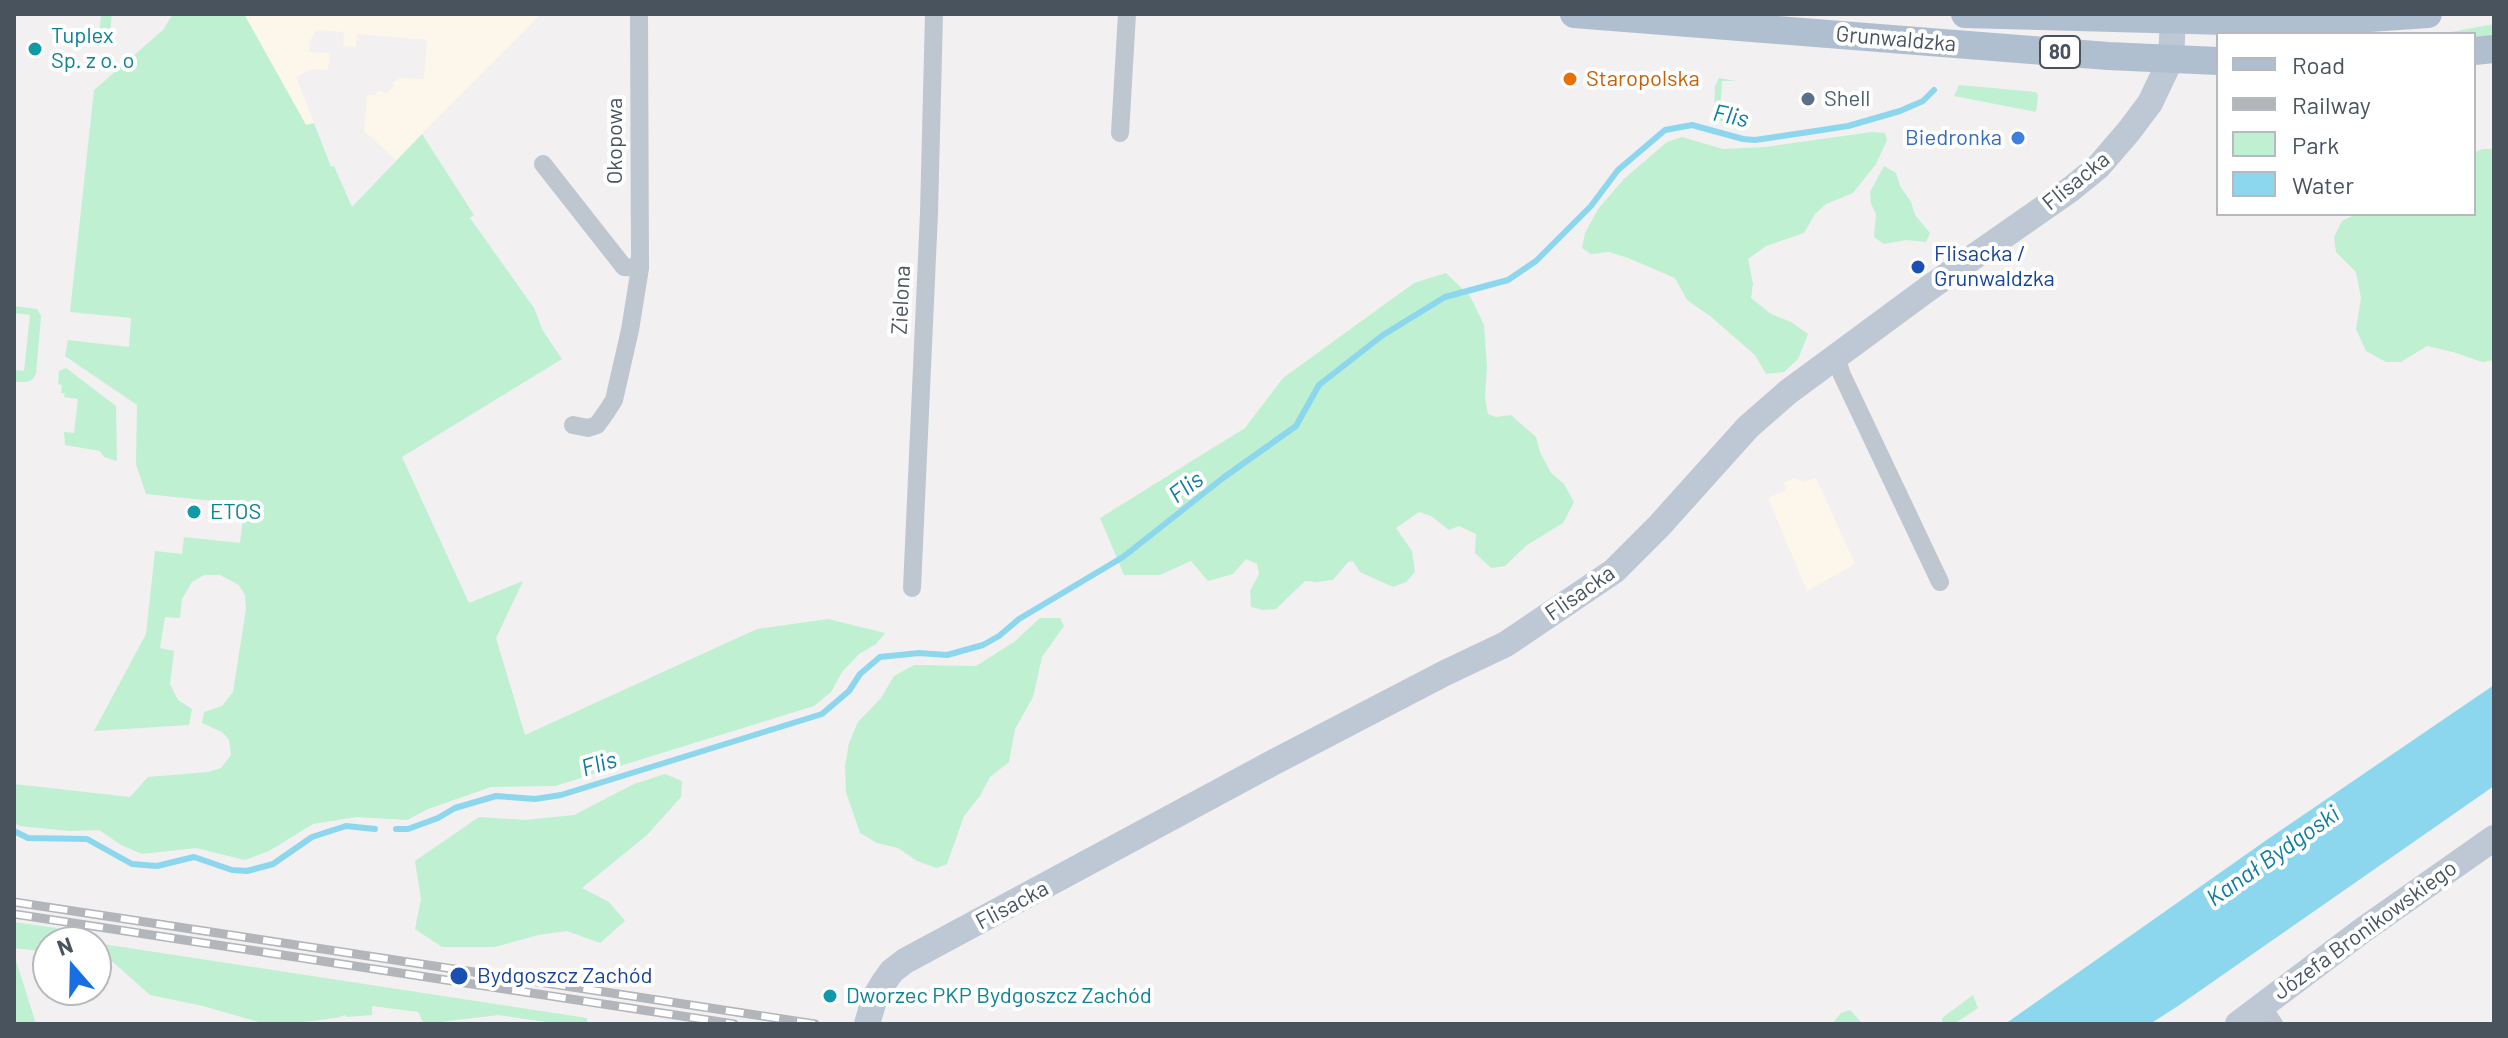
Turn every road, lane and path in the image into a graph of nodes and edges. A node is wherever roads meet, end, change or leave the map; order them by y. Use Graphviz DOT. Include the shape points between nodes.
graph roads {
  1 [pos="639,14"];
  2 [pos="934,14"];
  3 [pos="1127,14"];
  4 [pos="1574,14"];
  5 [pos="1965,14"];
  6 [pos="2428,14"];
  7 [pos="2173,19"];
  8 [pos="2171,59"];
  9 [pos="2216,61"];
  10 [pos="1120,133"];
  11 [pos="543,164"];
  12 [pos="640,268"];
  13 [pos="1836,357"];
  14 [pos="573,425"];
  15 [pos="1940,582"];
  16 [pos="912,588"];
  17 [pos="2494,838"];
  18 [pos="2268,1015"];
  19 [pos="867,1024"];
  20 [pos="2238,1024"];
  1 -- 12 [label="street, Okopowa"];
  2 -- 16 [label="street, Zielona"];
  3 -- 10 [label="street"];
  4 -- 8 [label="main road, Grunwaldzka / 80"];
  5 -- 7 [label="main road, Grunwaldzka / 80"];
  6 -- 7 [label="main road, Grunwaldzka / 80" via="2264,22"];
  7 -- 8 [label="street, Flisacka"];
  8 -- 9 [label="main road, Grunwaldzka / 80"];
  8 -- 13 [label="street, Flisacka" via="2141,116 2098,167"];
  11 -- 12 [label="street" via="624,267"];
  12 -- 14 [label="street, Okopowa" via="614,400 597,425"];
  13 -- 15 [label="street"];
  13 -- 19 [label="street, Flisacka" via="1748,427 1614,571 1506,644 905,961 884,982"];
  17 -- 18 [label="street, Józefa Bronikowskiego" via="2363,930"];
  18 -- 20 [label="street, Józefa Bronikowskiego"];
}
